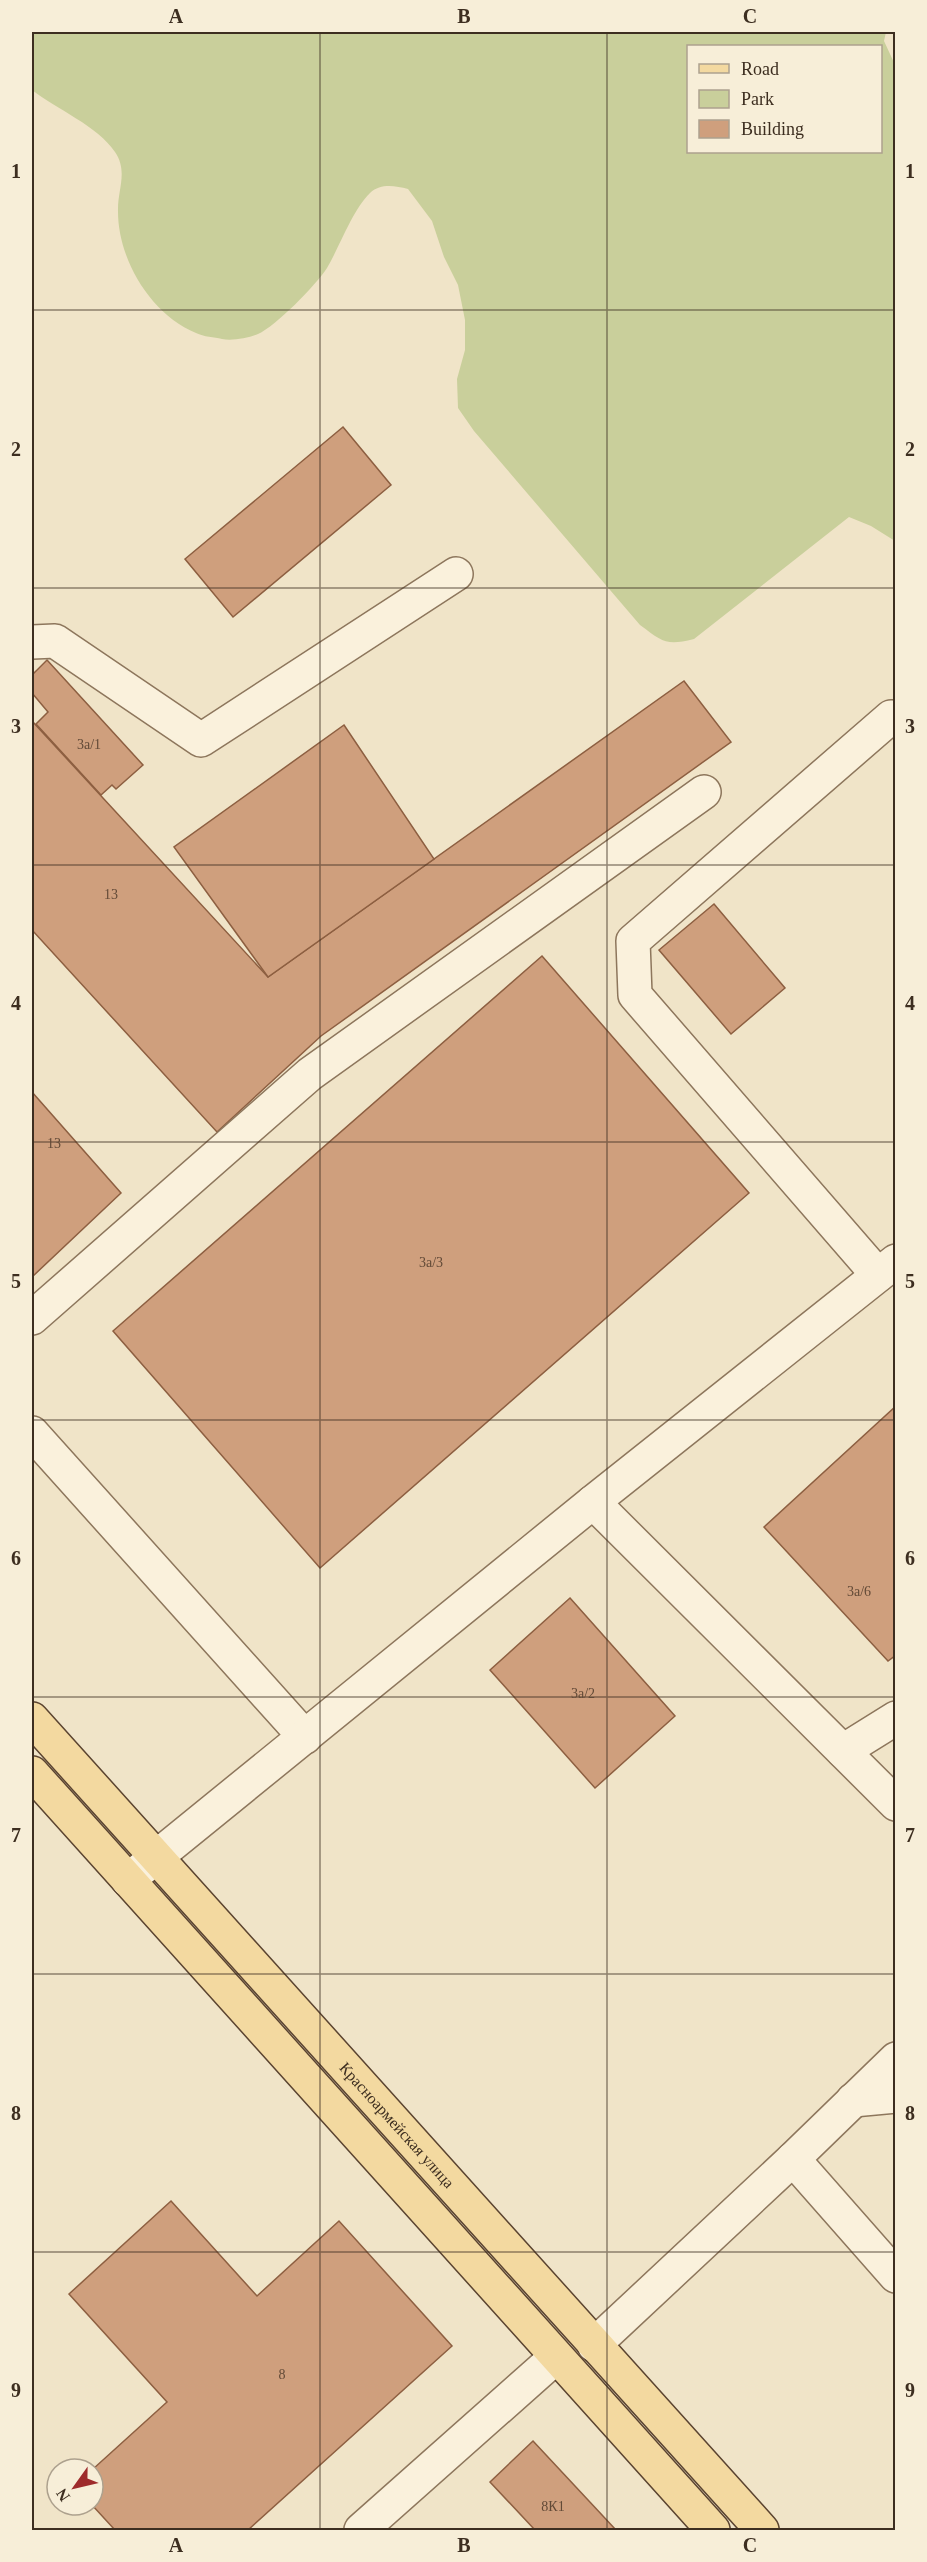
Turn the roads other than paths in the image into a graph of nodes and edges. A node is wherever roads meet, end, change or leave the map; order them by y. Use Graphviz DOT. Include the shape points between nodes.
graph roads {
  1 [pos="456,574"];
  2 [pos="32,642"];
  3 [pos="891,717"];
  4 [pos="704,792"];
  5 [pos="887,1268"];
  6 [pos="32,1318"];
  7 [pos="32,1433"];
  8 [pos="592,1502"];
  9 [pos="896,1718"];
  10 [pos="32,1719"];
  11 [pos="304,1737"];
  12 [pos="843,1751"];
  13 [pos="32,1773"];
  14 [pos="896,1804"];
  15 [pos="156,1857"];
  16 [pos="128,1880"];
  17 [pos="896,2059"];
  18 [pos="896,2096"];
  19 [pos="853,2100"];
  20 [pos="793,2159"];
  21 [pos="896,2276"];
  22 [pos="594,2346"];
  23 [pos="556,2357"];
  24 [pos="361,2530"];
  25 [pos="712,2530"];
  26 [pos="762,2530"];
  1 -- 2 [label="lane" via="201,740 55,641"];
  3 -- 5 [label="lane" via="633,941 635,995"];
  4 -- 6 [label="lane" via="310,1074"];
  5 -- 8 [label="lane"];
  7 -- 11 [label="lane"];
  8 -- 11 [label="lane"];
  8 -- 12 [label="lane"];
  9 -- 12 [label="lane"];
  10 -- 15 [label="main road, Красноармейская улица"];
  11 -- 15 [label="lane"];
  12 -- 14 [label="lane"];
  13 -- 16 [label="main road"];
  15 -- 16 [label="lane"];
  15 -- 22 [label="main road, Красноармейская улица"];
  16 -- 23 [label="main road"];
  17 -- 19 [label="lane"];
  18 -- 19 [label="lane"];
  19 -- 20 [label="lane"];
  20 -- 21 [label="lane"];
  20 -- 22 [label="lane"];
  22 -- 26 [label="main road, Красноармейская улица"];
  23 -- 24 [label="lane"];
  23 -- 25 [label="main road"];
}
